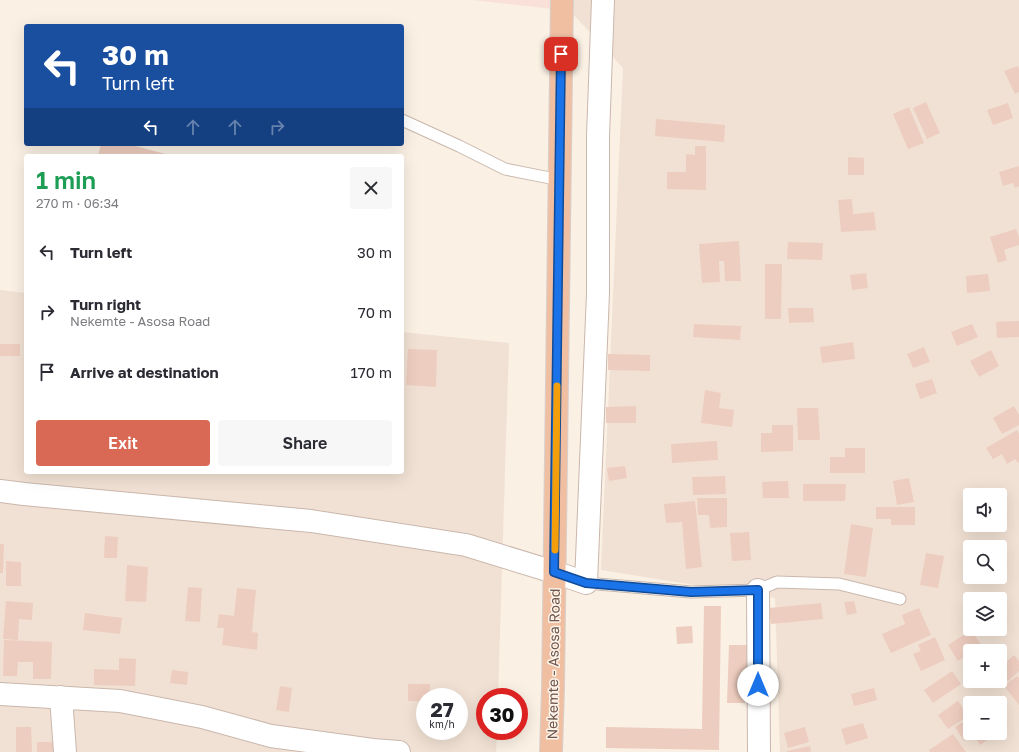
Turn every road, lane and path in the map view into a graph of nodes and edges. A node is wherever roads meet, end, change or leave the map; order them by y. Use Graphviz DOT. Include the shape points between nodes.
graph roads {
  1 [pos="562,0"];
  2 [pos="603,0"];
  3 [pos="404,121"];
  4 [pos="560,180"];
  5 [pos="0,491"];
  6 [pos="554,572"];
  7 [pos="586,583"];
  8 [pos="758,590"];
  9 [pos="900,599"];
  10 [pos="0,694"];
  11 [pos="61,697"];
  12 [pos="65,752"];
  13 [pos="399,752"];
  14 [pos="551,752"];
  15 [pos="759,752"];
  1 -- 4 [label="highway, Nekemte - Asosa Road"];
  2 -- 7 [label="street" via="598,136 598,293"];
  3 -- 4 [label="lane" via="505,169"];
  4 -- 6 [label="highway, Nekemte - Asosa Road"];
  5 -- 6 [label="street" via="311,521 466,545"];
  6 -- 7 [label="street"];
  6 -- 14 [label="highway, Nekemte - Asosa Road"];
  7 -- 8 [label="lane" via="691,592"];
  8 -- 9 [label="lane" via="778,582 838,584"];
  8 -- 15 [label="street"];
  10 -- 11 [label="street"];
  11 -- 12 [label="street"];
  11 -- 13 [label="street" via="120,701 202,717 271,736"];
}
